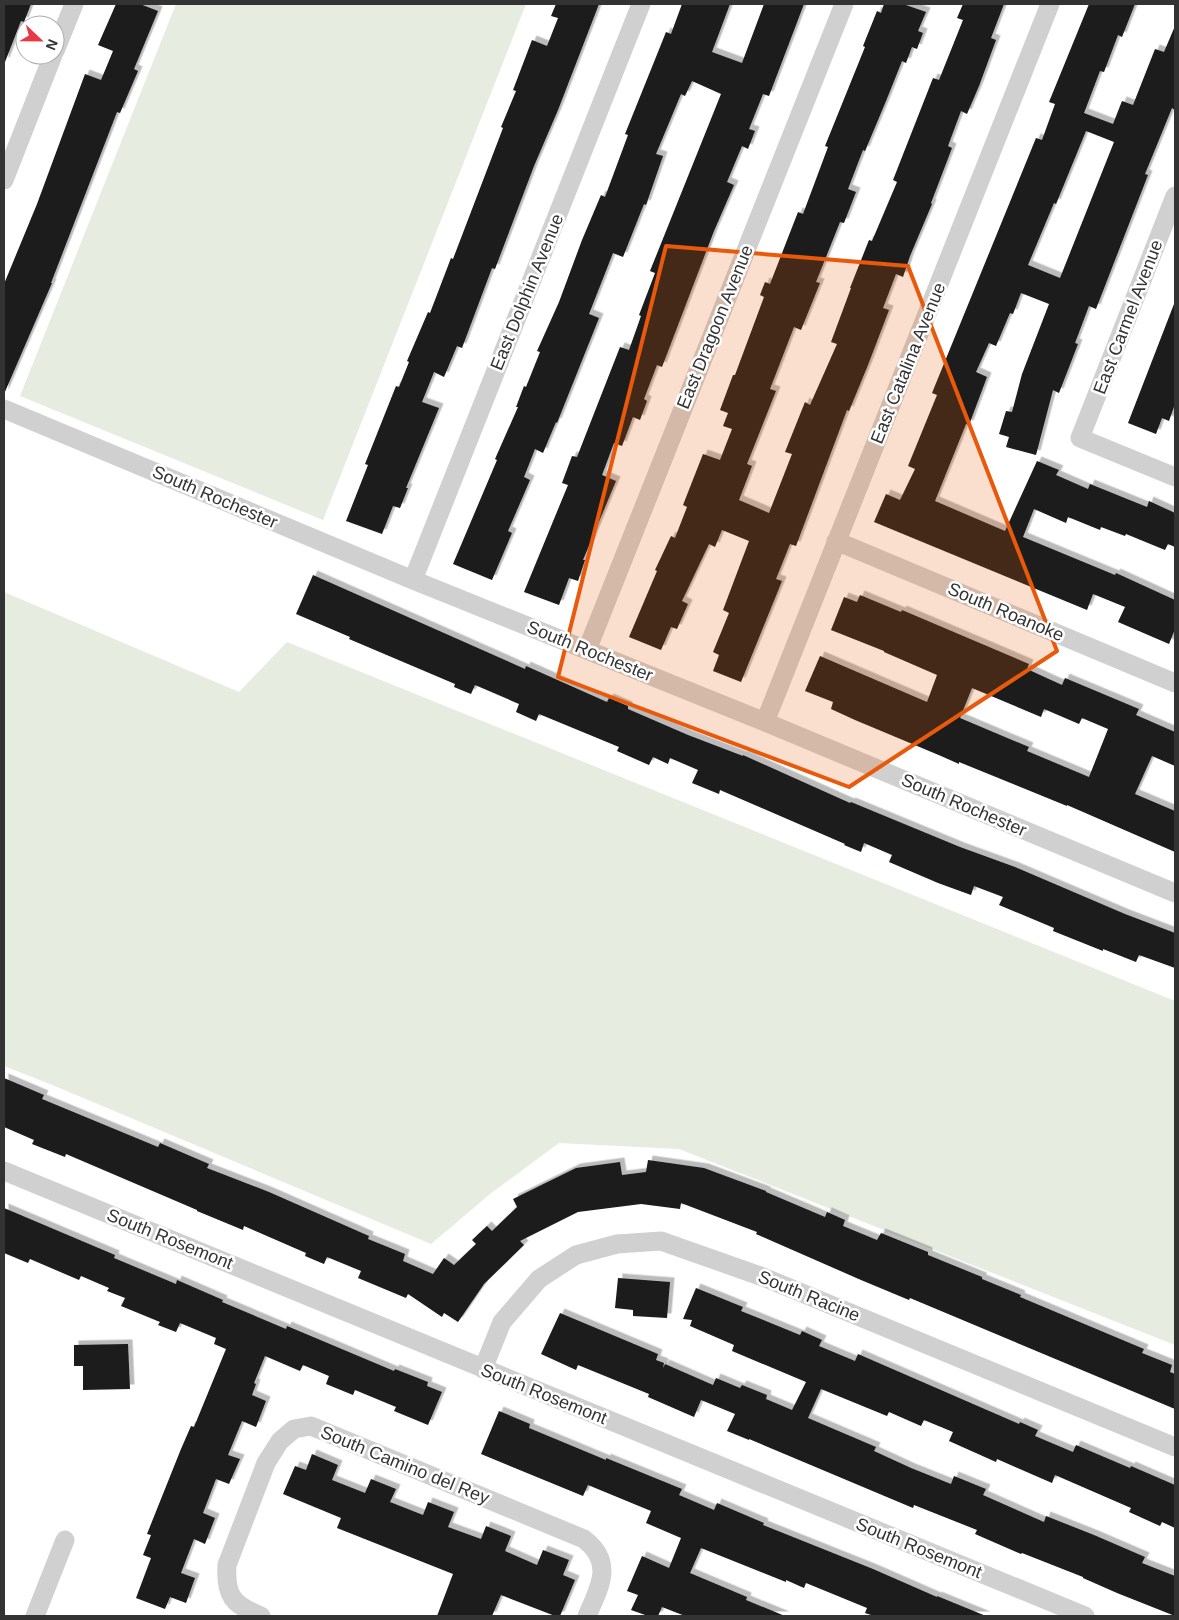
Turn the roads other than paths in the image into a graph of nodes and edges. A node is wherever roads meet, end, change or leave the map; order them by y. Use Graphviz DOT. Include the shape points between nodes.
graph roads {
  1 [pos="74,4"];
  2 [pos="641,4"];
  3 [pos="844,4"];
  4 [pos="1050,4"];
  5 [pos="65,26"];
  6 [pos="50,65"];
  7 [pos="4,180"];
  8 [pos="1175,196"];
  9 [pos="4,409"];
  10 [pos="1175,477"];
  11 [pos="836,542"];
  12 [pos="413,580"];
  13 [pos="586,650"];
  14 [pos="1175,683"];
  15 [pos="765,722"];
  16 [pos="1175,893"];
  17 [pos="4,1171"];
  18 [pos="483,1369"];
  19 [pos="1175,1447"];
  20 [pos="65,1540"];
  21 [pos="35,1616"];
  22 [pos="261,1616"];
  23 [pos="587,1616"];
  24 [pos="1085,1616"];
  1 -- 5 [label="street"];
  2 -- 12 [label="street, East Dolphin Avenue"];
  3 -- 13 [label="street, East Dragoon Avenue"];
  4 -- 11 [label="street, East Catalina Avenue"];
  6 -- 7 [label="street"];
  8 -- 10 [label="street, East Carmel Avenue" via="1080,438"];
  9 -- 12 [label="street, South Rochester"];
  11 -- 14 [label="street, South Roanoke"];
  11 -- 15 [label="street, East Catalina Avenue"];
  12 -- 13 [label="street, South Rochester"];
  13 -- 15 [label="street, South Rochester"];
  15 -- 16 [label="street, South Rochester"];
  17 -- 18 [label="street, South Rosemont"];
  18 -- 19 [label="street, South Racine" via="502,1322 539,1279 576,1255 617,1244 661,1241 763,1277"];
  18 -- 24 [label="street, South Rosemont"];
  20 -- 21 [label="street"];
  22 -- 23 [label="street, South Camino del Rey" via="241,1606 231,1596 226,1582 227,1565 266,1463 280,1441 294,1429 312,1426 584,1539 595,1548 602,1566 602,1581"];
}
